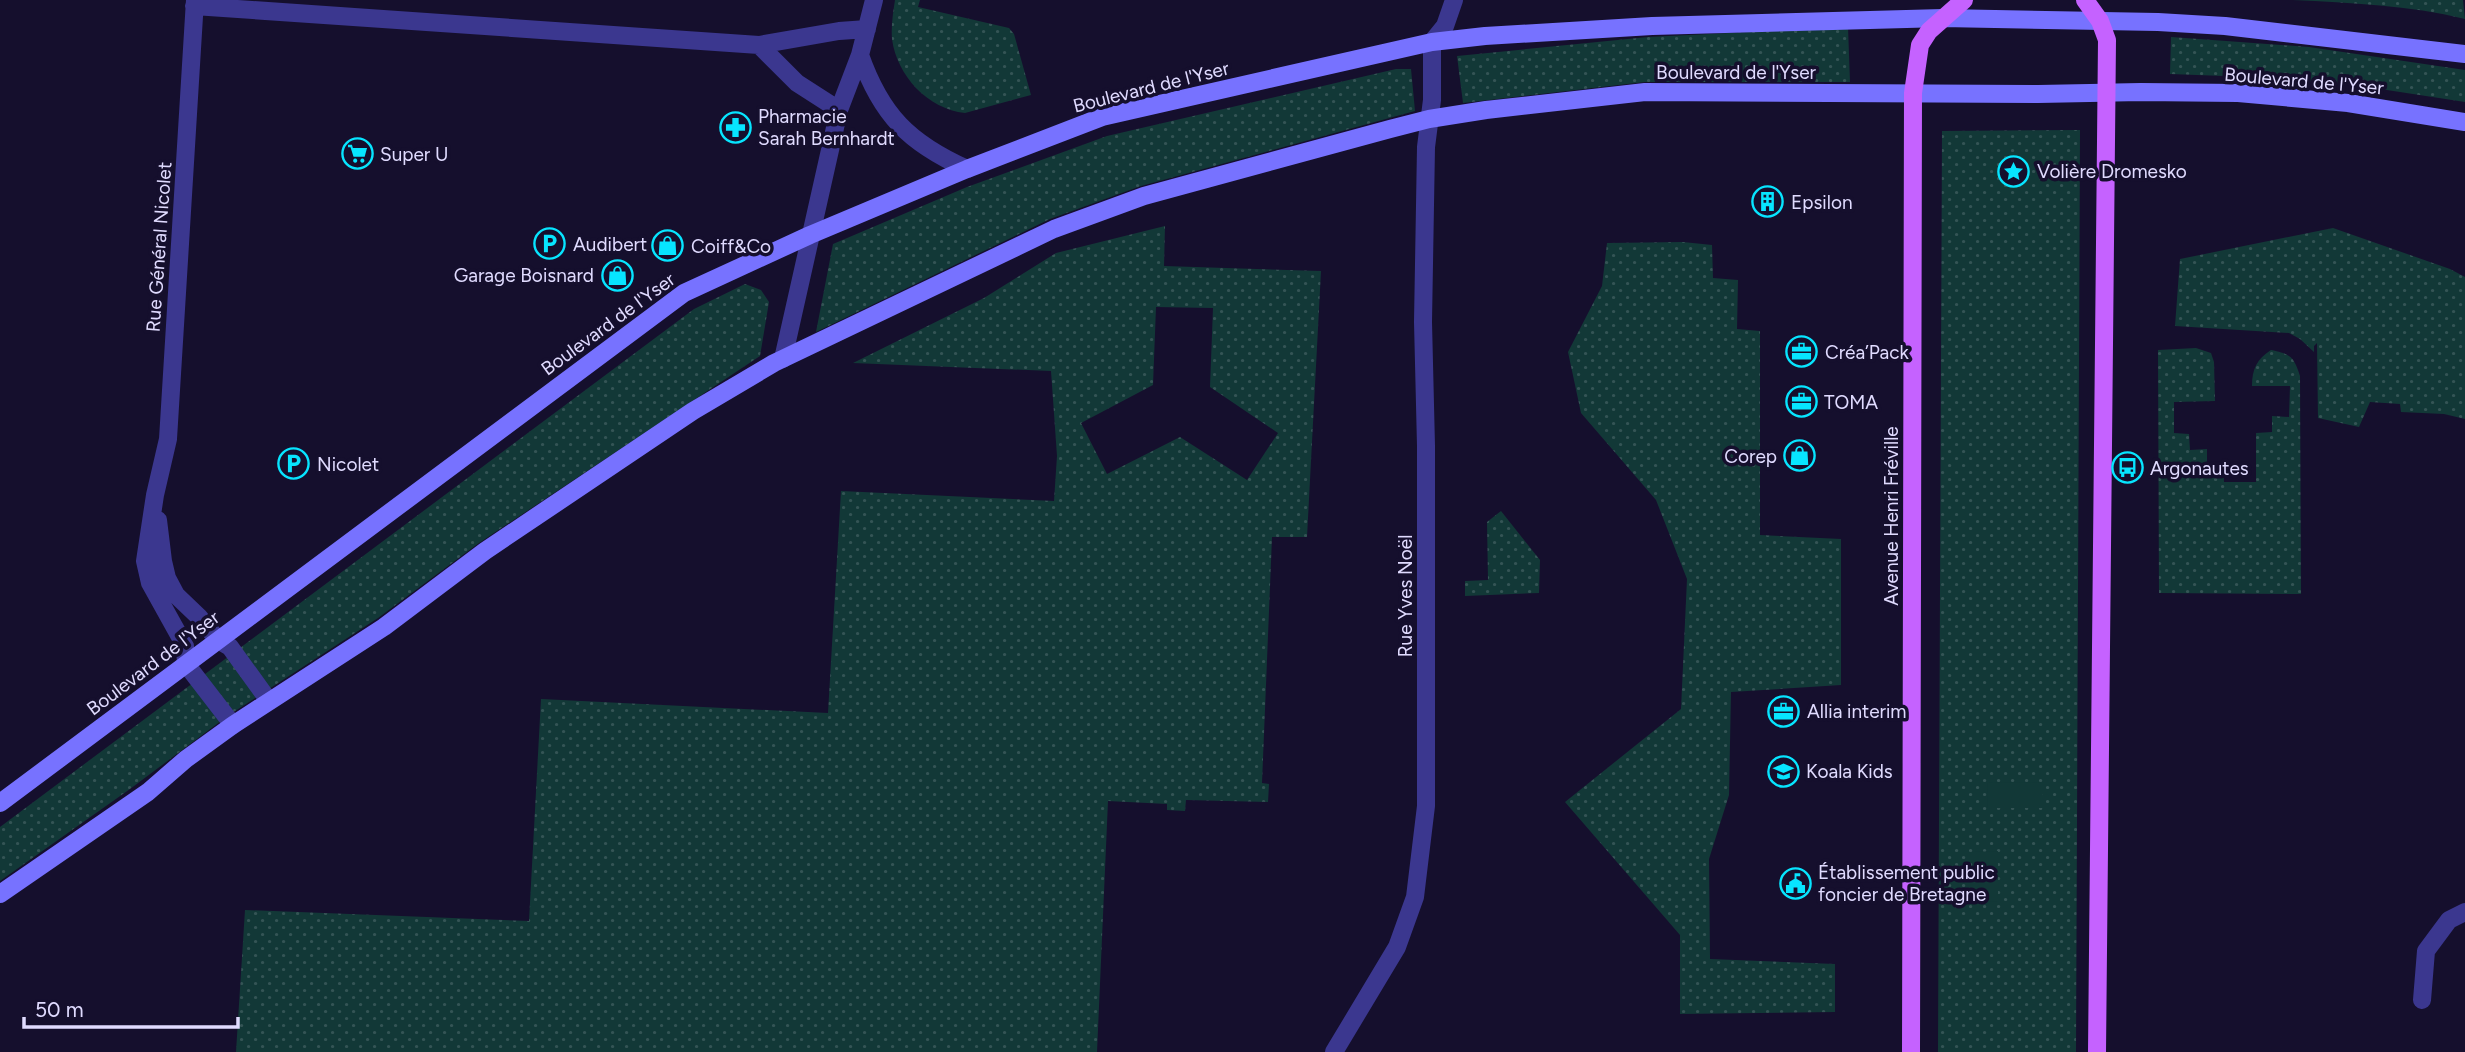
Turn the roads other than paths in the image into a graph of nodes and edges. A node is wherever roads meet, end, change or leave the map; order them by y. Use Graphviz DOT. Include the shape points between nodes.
graph roads {
  1 [pos="874,0"];
  2 [pos="1454,0"];
  3 [pos="1964,0"];
  4 [pos="2085,0"];
  5 [pos="195,3"];
  6 [pos="1943,18"];
  7 [pos="2100,21"];
  8 [pos="866,29"];
  9 [pos="1432,42"];
  10 [pos="759,44"];
  11 [pos="2465,54"];
  12 [pos="860,55"];
  13 [pos="1913,93"];
  14 [pos="2107,93"];
  15 [pos="839,110"];
  16 [pos="1429,119"];
  17 [pos="2465,122"];
  18 [pos="967,169"];
  19 [pos="810,235"];
  20 [pos="783,359"];
  21 [pos="155,495"];
  22 [pos="218,640"];
  23 [pos="186,664"];
  24 [pos="269,701"];
  25 [pos="233,725"];
  26 [pos="0,803"];
  27 [pos="0,894"];
  28 [pos="2465,912"];
  29 [pos="2422,1000"];
  30 [pos="1334,1052"];
  31 [pos="1911,1052"];
  32 [pos="2097,1052"];
  1 -- 8 [label="street"];
  2 -- 9 [label="street" via="1445,26"];
  3 -- 6 [label="main road, Avenue Henri Fréville"];
  4 -- 7 [label="main road"];
  5 -- 10 [label="street"];
  5 -- 21 [label="street, Rue Général Nicolet" via="168,439"];
  6 -- 7 [label="main road, Boulevard de l'Yser"];
  6 -- 9 [label="main road, Boulevard de l'Yser" via="1652,26"];
  6 -- 13 [label="main road, Avenue Henri Fréville" via="1920,45"];
  7 -- 11 [label="main road, Boulevard de l'Yser" via="2225,26"];
  7 -- 14 [label="main road" via="2107,40"];
  8 -- 10 [label="street"];
  8 -- 12 [label="street"];
  9 -- 16 [label="street, Rue Yves Noël"];
  9 -- 18 [label="main road, Boulevard de l'Yser" via="1102,117"];
  10 -- 15 [label="street" via="797,83"];
  12 -- 15 [label="street"];
  12 -- 18 [label="street" via="880,102 900,127 944,159"];
  13 -- 14 [label="main road, Boulevard de l'Yser"];
  13 -- 16 [label="main road, Boulevard de l'Yser" via="1646,92"];
  13 -- 31 [label="main road, Avenue Henri Fréville"];
  14 -- 17 [label="main road, Boulevard de l'Yser" via="2238,93 2348,103"];
  14 -- 32 [label="main road"];
  15 -- 19 [label="street"];
  16 -- 20 [label="main road, Boulevard de l'Yser" via="1144,196 1054,229"];
  16 -- 30 [label="street, Rue Yves Noël" via="1423,322 1426,806 1415,897 1397,947"];
  18 -- 19 [label="main road, Boulevard de l'Yser"];
  19 -- 20 [label="street"];
  19 -- 22 [label="main road, Boulevard de l'Yser" via="684,293"];
  20 -- 24 [label="main road, Boulevard de l'Yser" via="694,411 485,551 384,627"];
  21 -- 22 [label="street, Rue Général Nicolet" via="167,578 176,596"];
  21 -- 23 [label="street, Rue Général Nicolet" via="145,562 150,583 185,646"];
  22 -- 23 [label="main road, Boulevard de l'Yser"];
  22 -- 24 [label="street, Rue Général Nicolet" via="230,647"];
  23 -- 25 [label="street, Rue Général Nicolet"];
  23 -- 26 [label="main road, Boulevard de l'Yser"];
  24 -- 25 [label="main road, Boulevard de l'Yser"];
  25 -- 27 [label="main road, Boulevard de l'Yser" via="148,792"];
  28 -- 29 [label="street" via="2449,920 2426,951"];
}
